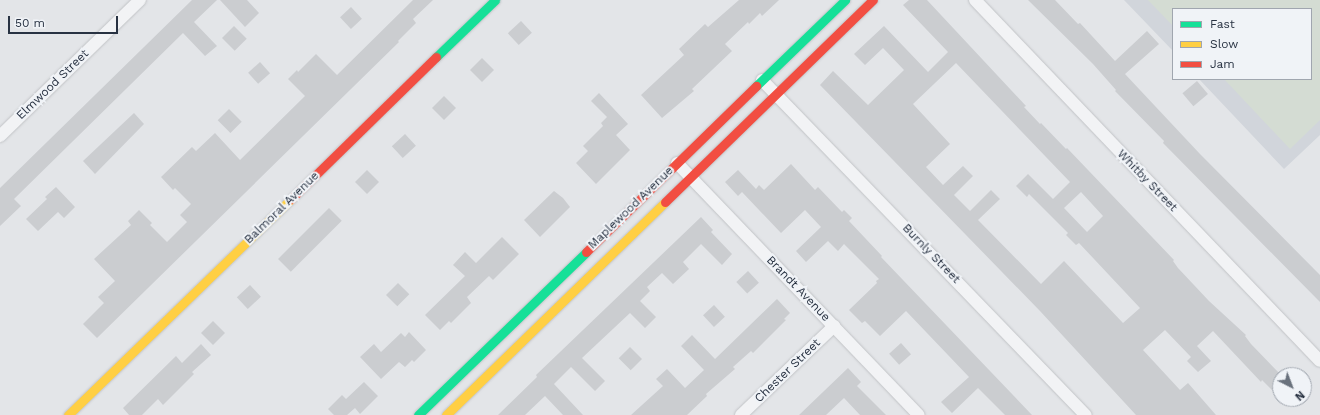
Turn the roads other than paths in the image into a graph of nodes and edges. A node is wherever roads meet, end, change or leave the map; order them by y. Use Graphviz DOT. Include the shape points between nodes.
graph roads {
  1 [pos="140,0"];
  2 [pos="495,0"];
  3 [pos="844,0"];
  4 [pos="873,0"];
  5 [pos="975,0"];
  6 [pos="762,80"];
  7 [pos="776,94"];
  8 [pos="0,136"];
  9 [pos="678,163"];
  10 [pos="691,177"];
  11 [pos="834,326"];
  12 [pos="1320,361"];
  13 [pos="473,375"];
  14 [pos="68,415"];
  15 [pos="418,415"];
  16 [pos="446,415"];
  17 [pos="741,415"];
  18 [pos="919,415"];
  19 [pos="1086,415"];
  1 -- 8 [label="street, Elmwood Street"];
  2 -- 14 [label="street, Balmoral Avenue"];
  3 -- 6 [label="street, Maplewood Avenue"];
  4 -- 7 [label="street, Maplewood Avenue"];
  5 -- 12 [label="street, Whitby Street"];
  6 -- 7 [label="street, Burnly Street"];
  6 -- 9 [label="street, Maplewood Avenue"];
  7 -- 10 [label="street, Maplewood Avenue"];
  7 -- 19 [label="street, Burnly Street"];
  9 -- 10 [label="street, Brandt Avenue"];
  9 -- 13 [label="street, Maplewood Avenue"];
  10 -- 11 [label="street, Brandt Avenue"];
  10 -- 13 [label="street, Maplewood Avenue"];
  11 -- 17 [label="street, Chester Street"];
  11 -- 18 [label="street, Brandt Avenue"];
  13 -- 15 [label="street, Maplewood Avenue"];
  13 -- 16 [label="street, Maplewood Avenue"];
}
